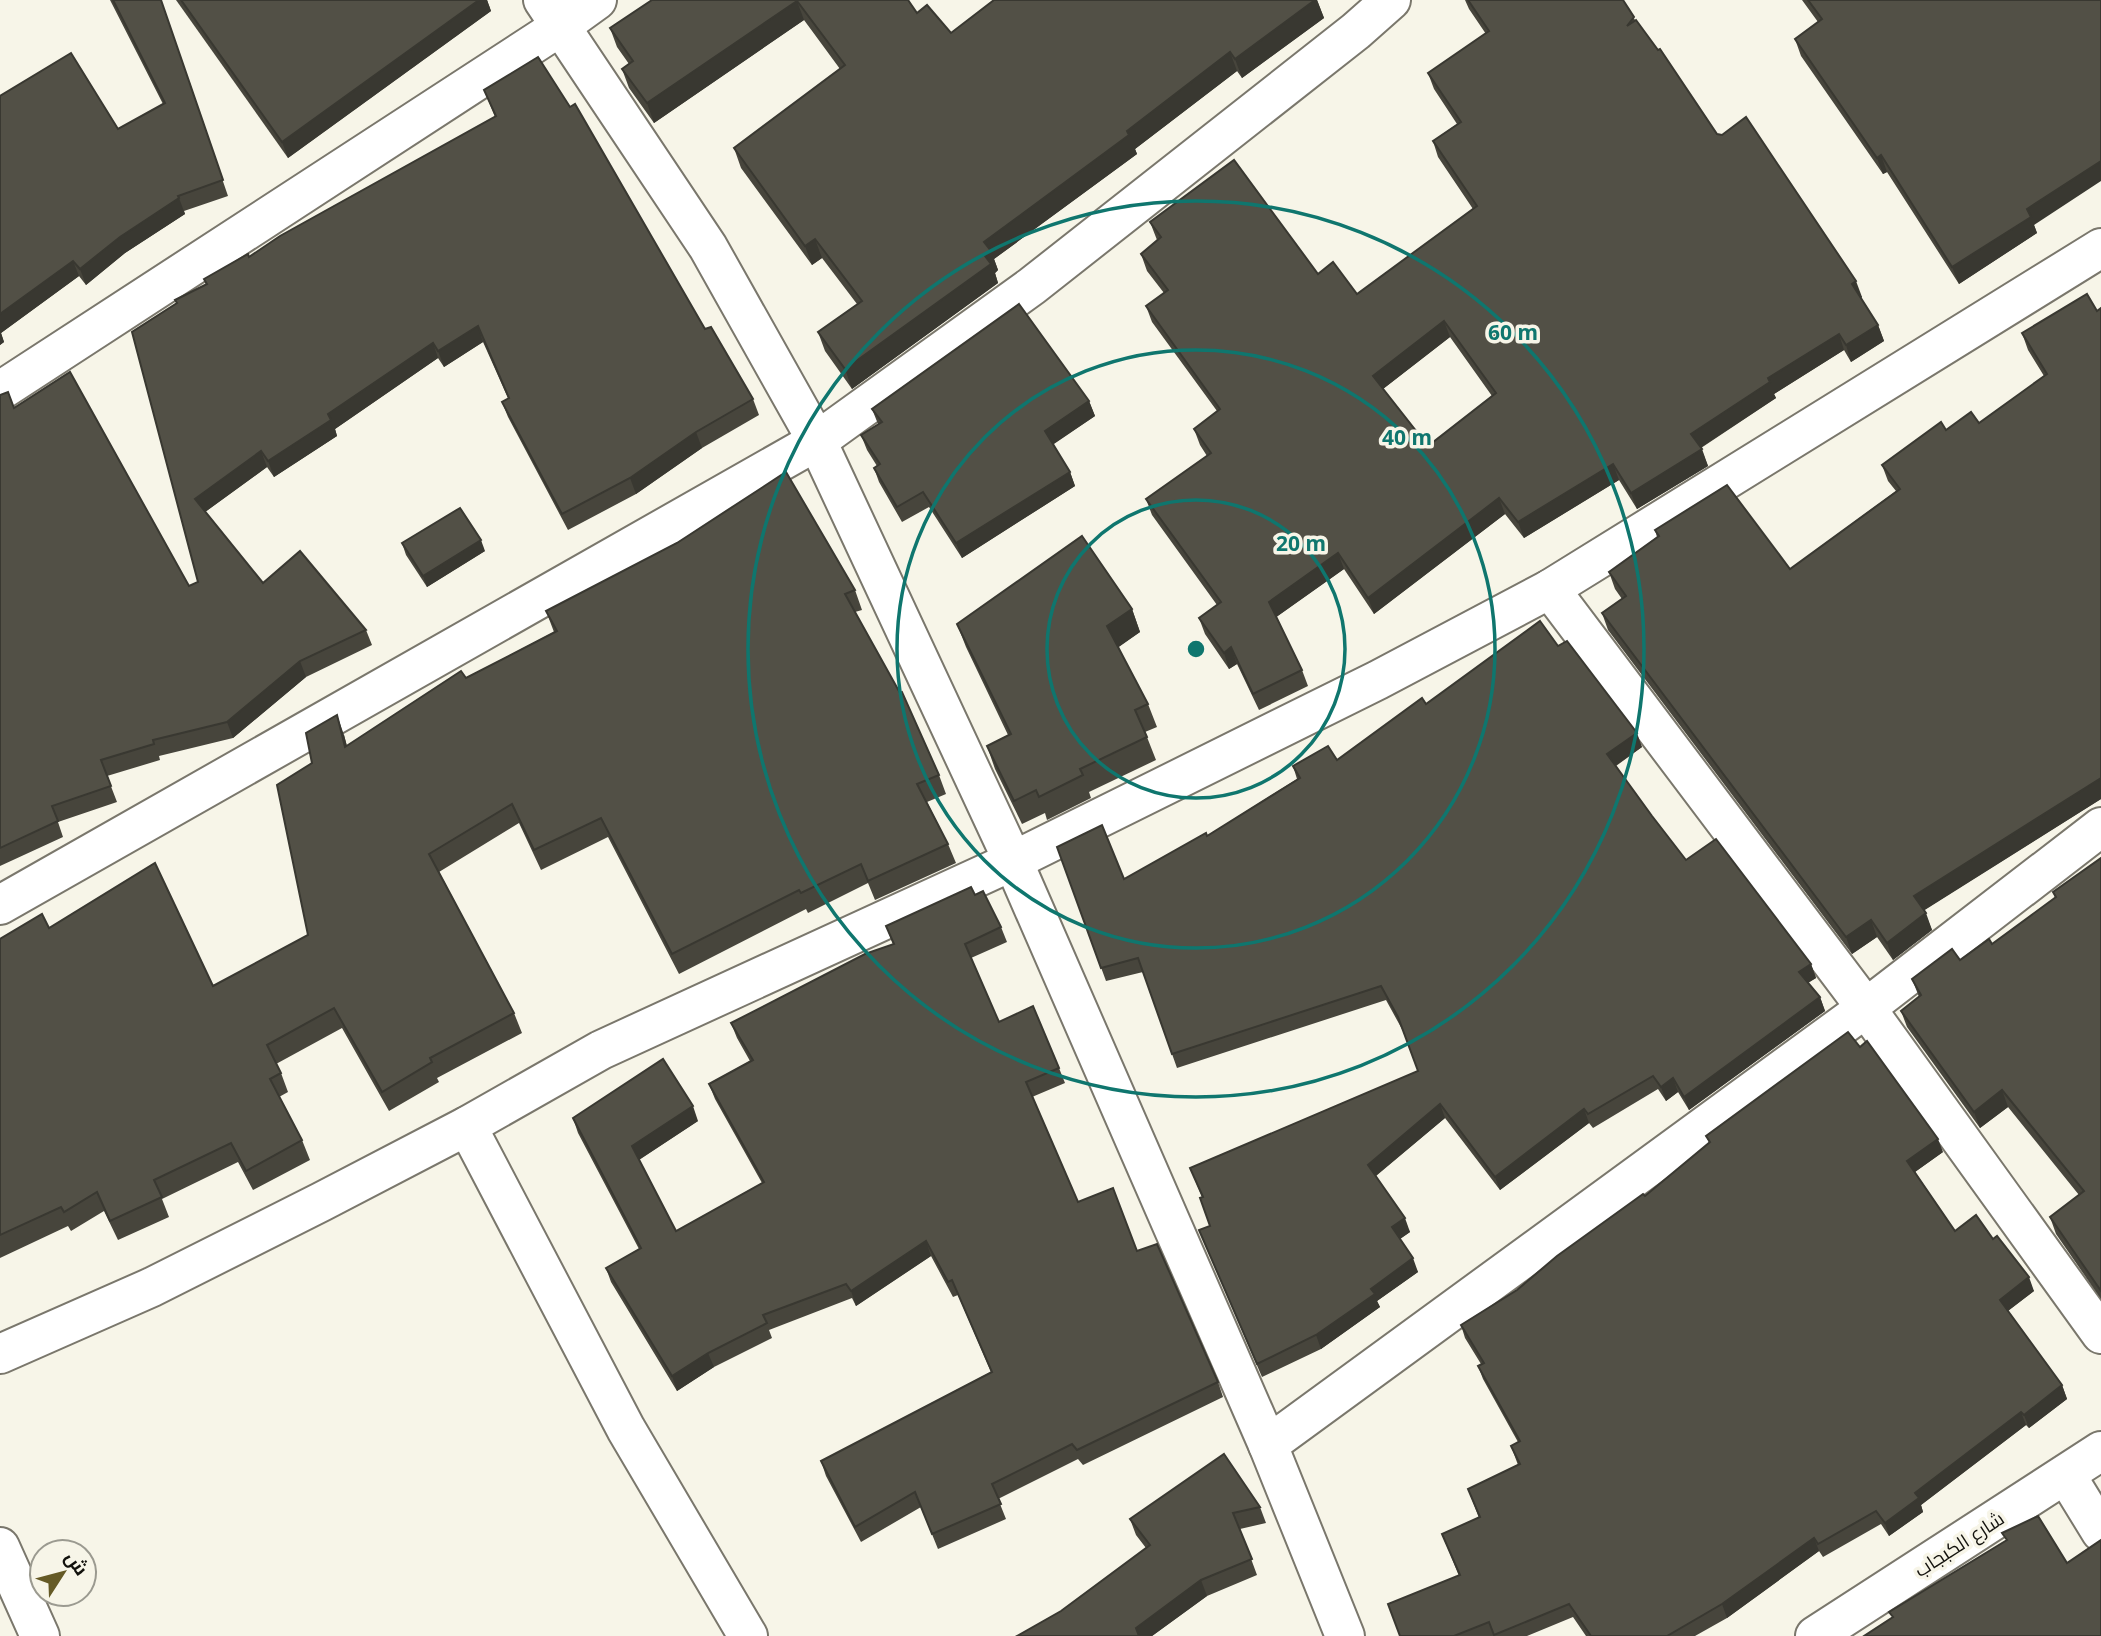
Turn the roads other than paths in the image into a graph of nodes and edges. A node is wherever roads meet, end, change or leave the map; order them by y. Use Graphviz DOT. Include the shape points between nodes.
graph roads {
  1 [pos="597,0"];
  2 [pos="1391,0"];
  3 [pos="552,13"];
  4 [pos="2101,248"];
  5 [pos="0,391"];
  6 [pos="817,441"];
  7 [pos="1549,589"];
  8 [pos="2101,827"];
  9 [pos="1013,861"];
  10 [pos="0,905"];
  11 [pos="1867,1008"];
  12 [pos="467,1126"];
  13 [pos="2101,1334"];
  14 [pos="0,1354"];
  15 [pos="1268,1445"];
  16 [pos="2101,1451"];
  17 [pos="2066,1475"];
  18 [pos="2101,1532"];
  19 [pos="0,1547"];
  20 [pos="40,1636"];
  21 [pos="748,1636"];
  22 [pos="1345,1636"];
  23 [pos="1815,1636"];
  1 -- 3 [label="street"];
  2 -- 6 [label="street" via="1032,286"];
  3 -- 5 [label="street"];
  3 -- 6 [label="street" via="708,247"];
  4 -- 7 [label="street"];
  6 -- 9 [label="street"];
  6 -- 10 [label="street"];
  7 -- 9 [label="street" via="1239,751"];
  7 -- 11 [label="street"];
  8 -- 11 [label="street"];
  9 -- 12 [label="street" via="644,1029"];
  9 -- 15 [label="street"];
  11 -- 13 [label="street"];
  11 -- 15 [label="street"];
  12 -- 14 [label="street" via="152,1287"];
  12 -- 21 [label="street" via="613,1405"];
  15 -- 22 [label="street"];
  16 -- 17 [label="street, شارع الكبجاب"];
  17 -- 18 [label="street"];
  17 -- 23 [label="street, شارع الكبجاب"];
  19 -- 20 [label="street"];
}
